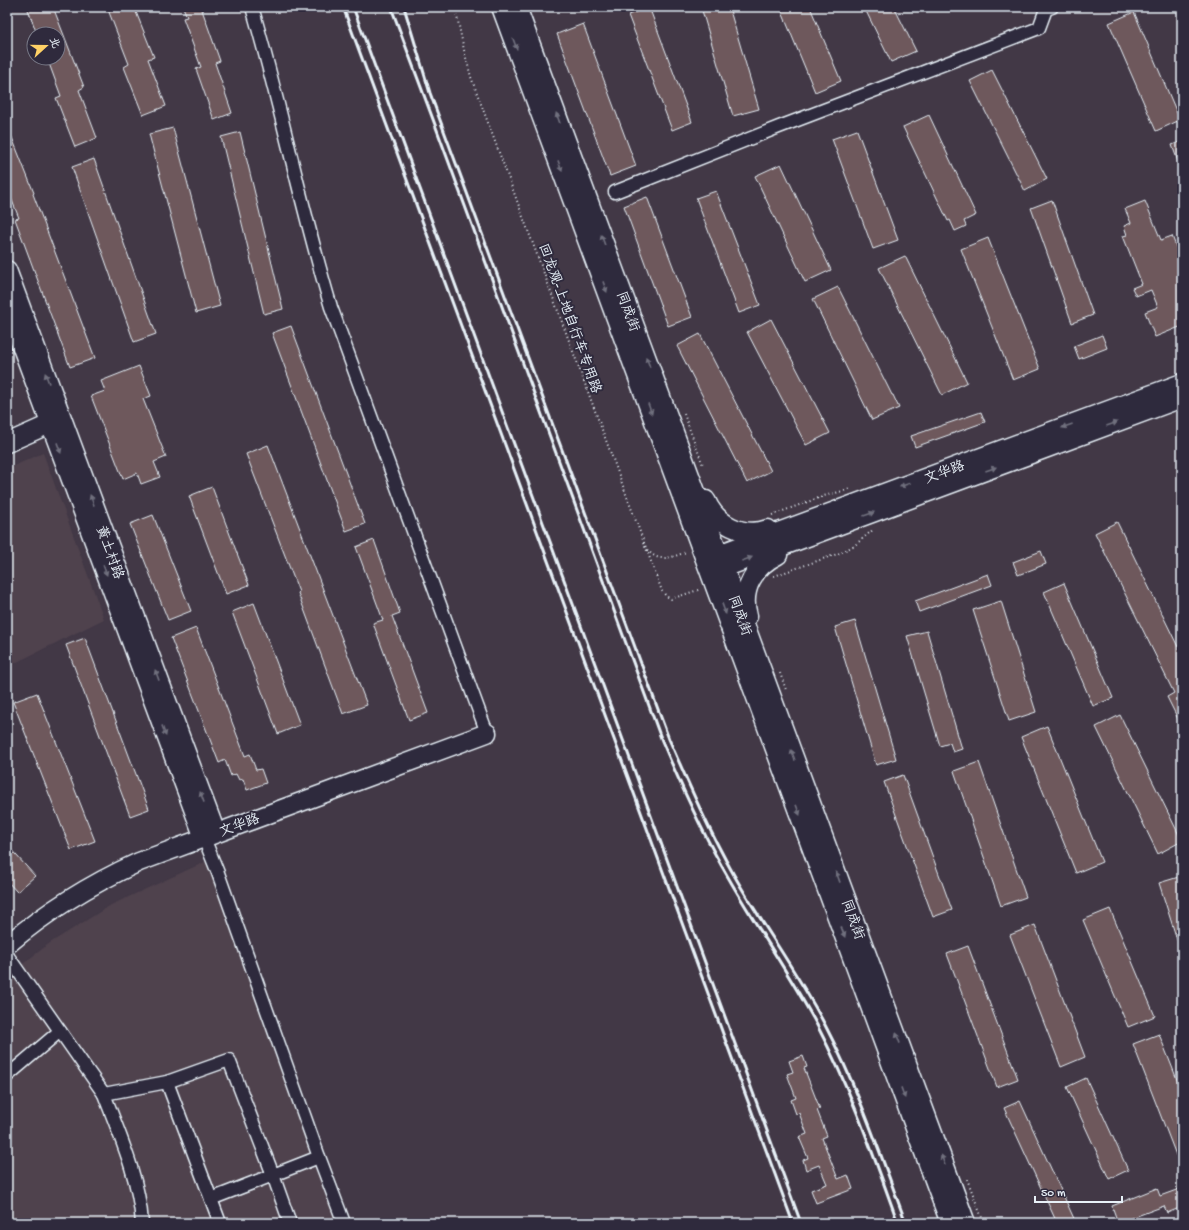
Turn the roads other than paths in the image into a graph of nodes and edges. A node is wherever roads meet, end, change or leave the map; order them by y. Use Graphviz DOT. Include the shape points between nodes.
graph roads {
  1 [pos="252,7"];
  2 [pos="501,7"];
  3 [pos="1052,7"];
  4 [pos="518,10"];
  5 [pos="615,192"];
  6 [pos="7,270"];
  7 [pos="7,307"];
  8 [pos="1182,384"];
  9 [pos="1182,398"];
  10 [pos="661,399"];
  11 [pos="56,421"];
  12 [pos="7,443"];
  13 [pos="887,492"];
  14 [pos="841,524"];
  15 [pos="714,564"];
  16 [pos="783,727"];
  17 [pos="486,733"];
  18 [pos="210,835"];
  19 [pos="7,945"];
  20 [pos="7,955"];
  21 [pos="60,1031"];
  22 [pos="7,1076"];
  23 [pos="167,1082"];
  24 [pos="104,1094"];
  25 [pos="319,1157"];
  26 [pos="273,1174"];
  27 [pos="958,1178"];
  28 [pos="210,1199"];
  29 [pos="142,1223"];
  30 [pos="220,1223"];
  31 [pos="290,1223"];
  32 [pos="344,1223"];
  33 [pos="950,1223"];
  34 [pos="966,1223"];
  35 [pos="971,1223"];
  1 -- 17 [label="street" via="331,307"];
  2 -- 15 [label="main road, 同成街, one-way"];
  3 -- 5 [label="street" via="1046,9 1039,28 779,126"];
  10 -- 4 [label="main road, 同成街, one-way"];
  11 -- 6 [label="main road, 黄土村路, one-way"];
  7 -- 11 [label="main road, 黄土村路"];
  8 -- 13 [label="main road, 文华路, one-way"];
  14 -- 9 [label="main road, 文华路, one-way"];
  10 -- 13 [label="main road" via="690,456 710,508 718,519 727,525 747,532 765,530 835,504"];
  10 -- 15 [label="main road, 同成街"];
  11 -- 12 [label="main road"];
  11 -- 18 [label="main road, 黄土村路"];
  13 -- 15 [label="main road, 文华路"];
  15 -- 14 [label="main road, 文华路, one-way"];
  14 -- 16 [label="main road" via="768,560 755,573 747,590 747,613 769,673"];
  15 -- 16 [label="main road, 同成街"];
  15 -- 33 [label="main road, 同成街, one-way"];
  27 -- 16 [label="main road, 同成街, one-way"];
  17 -- 18 [label="main road, 文华路"];
  18 -- 19 [label="main road, 文华路" via="103,880 52,910"];
  18 -- 25 [label="street" via="221,881"];
  20 -- 21 [label="street"];
  21 -- 22 [label="street"];
  21 -- 24 [label="street"];
  23 -- 24 [label="street"];
  23 -- 26 [label="street" via="229,1060"];
  23 -- 28 [label="street"];
  24 -- 29 [label="street" via="127,1154 140,1203"];
  25 -- 26 [label="street"];
  25 -- 32 [label="street"];
  26 -- 28 [label="street"];
  26 -- 31 [label="street"];
  27 -- 34 [label="main road, 同成街"];
  27 -- 35 [label="main road"];
  28 -- 30 [label="street"];
}
